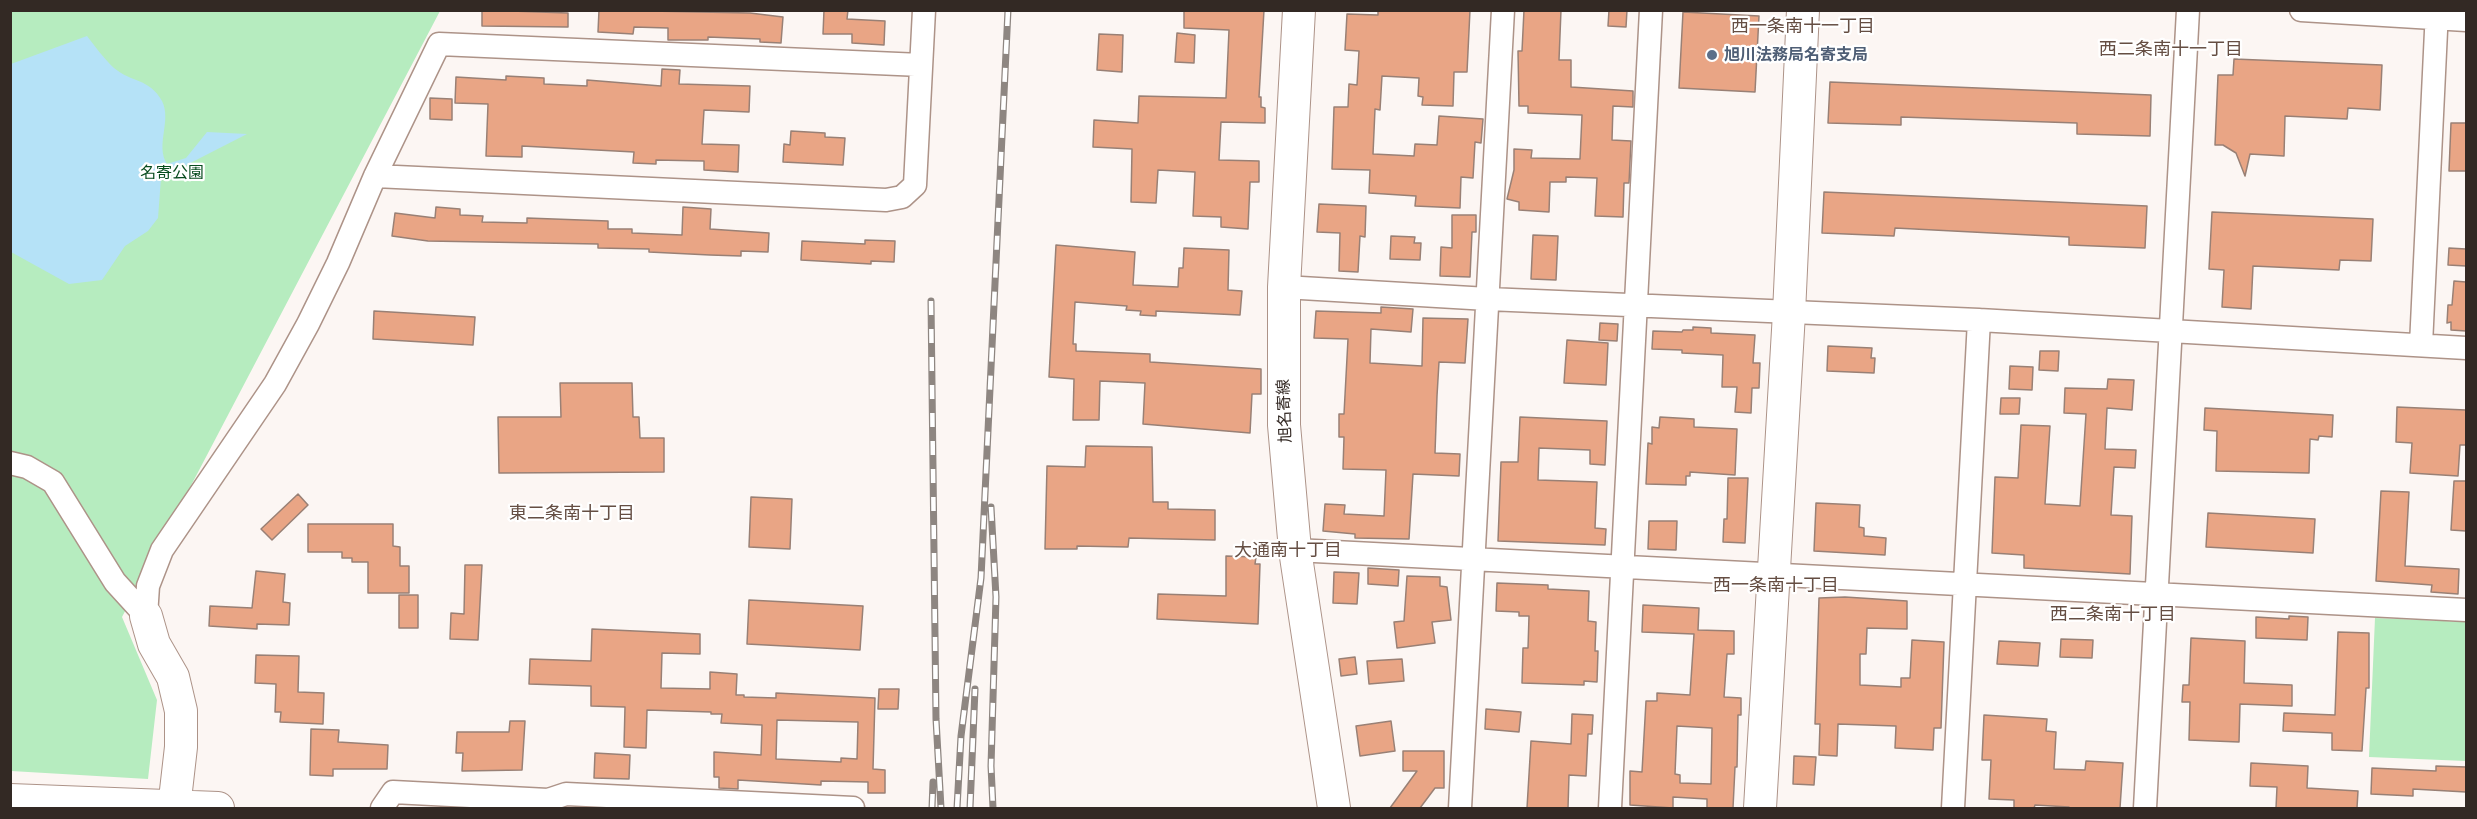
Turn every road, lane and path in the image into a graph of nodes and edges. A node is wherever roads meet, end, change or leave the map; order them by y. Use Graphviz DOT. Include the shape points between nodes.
graph roads {
  1 [pos="924,10"];
  2 [pos="1299,10"];
  3 [pos="1503,10"];
  4 [pos="1651,10"];
  5 [pos="1803,10"];
  6 [pos="2188,10"];
  7 [pos="2301,10"];
  8 [pos="2437,15"];
  9 [pos="2466,20"];
  10 [pos="921,65"];
  11 [pos="375,176"];
  12 [pos="1284,287"];
  13 [pos="1488,299"];
  14 [pos="1635,306"];
  15 [pos="1789,313"];
  16 [pos="1979,320"];
  17 [pos="2170,331"];
  18 [pos="2421,345"];
  19 [pos="2466,348"];
  20 [pos="10,463"];
  21 [pos="1295,550"];
  22 [pos="1474,558"];
  23 [pos="1621,567"];
  24 [pos="1774,573"];
  25 [pos="1964,584"];
  26 [pos="2156,594"];
  27 [pos="2466,610"];
  28 [pos="146,616"];
  29 [pos="10,800"];
  30 [pos="72,805"];
  31 [pos="174,808"];
  32 [pos="218,808"];
  33 [pos="382,808"];
  34 [pos="853,808"];
  35 [pos="1334,808"];
  36 [pos="1460,808"];
  37 [pos="1610,808"];
  38 [pos="1760,808"];
  39 [pos="1953,808"];
  40 [pos="2145,808"];
  1 -- 10 [label="street"];
  2 -- 12 [label="main road, 旭名寄線"];
  3 -- 13 [label="street"];
  4 -- 14 [label="street"];
  5 -- 15 [label="main road"];
  6 -- 17 [label="street"];
  7 -- 8 [label="street"];
  8 -- 9 [label="street"];
  8 -- 18 [label="street"];
  10 -- 11 [label="street" via="439,44"];
  10 -- 11 [label="street" via="915,185 902,197 886,200"];
  11 -- 28 [label="street" via="338,263 275,384 162,550 148,586"];
  12 -- 13 [label="street"];
  12 -- 21 [label="main road, 旭名寄線" via="1284,425"];
  13 -- 14 [label="street"];
  13 -- 22 [label="street"];
  14 -- 15 [label="street"];
  14 -- 23 [label="street"];
  15 -- 16 [label="street"];
  15 -- 24 [label="main road"];
  16 -- 17 [label="street"];
  16 -- 25 [label="street"];
  17 -- 18 [label="street"];
  17 -- 26 [label="street"];
  18 -- 19 [label="street"];
  20 -- 28 [label="street" via="27,467 53,482 115,582"];
  21 -- 22 [label="street"];
  21 -- 35 [label="main road, 旭名寄線"];
  22 -- 23 [label="street"];
  22 -- 36 [label="street"];
  23 -- 24 [label="street"];
  23 -- 37 [label="street"];
  24 -- 25 [label="street"];
  24 -- 38 [label="main road"];
  25 -- 26 [label="street"];
  25 -- 39 [label="street"];
  26 -- 27 [label="street"];
  26 -- 40 [label="street"];
  28 -- 31 [label="main road" via="154,644 173,677 181,711 182,747"];
  29 -- 30 [label="main road"];
  30 -- 31 [label="main road"];
  31 -- 32 [label="main road"];
  33 -- 34 [label="street" via="393,792 548,800 566,794"];
}
